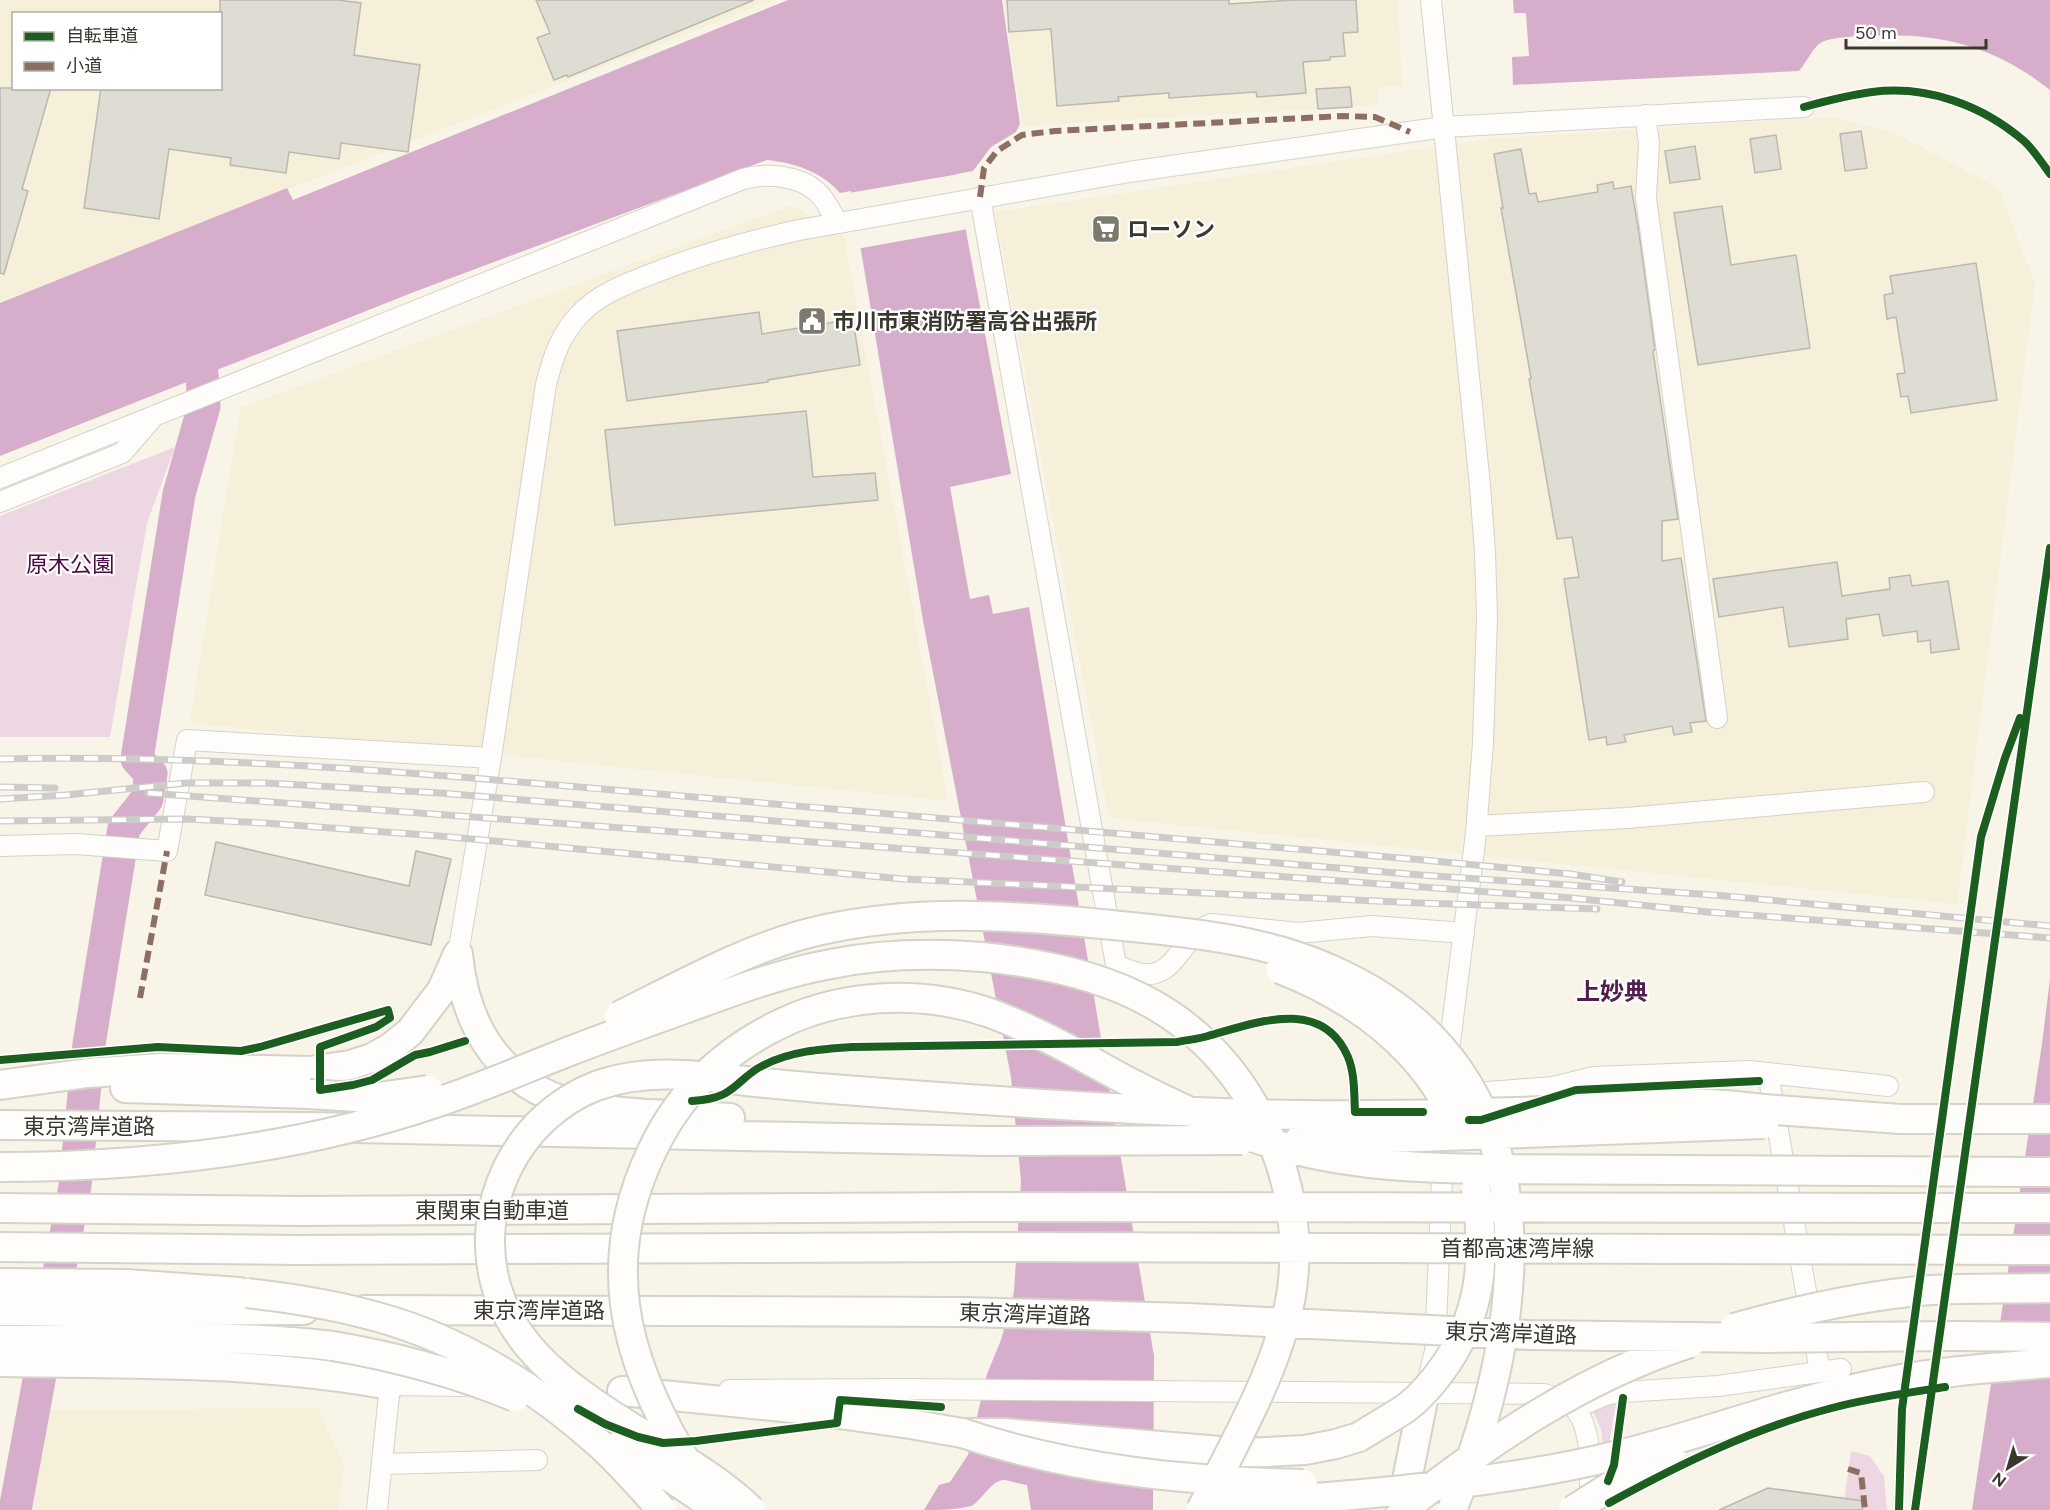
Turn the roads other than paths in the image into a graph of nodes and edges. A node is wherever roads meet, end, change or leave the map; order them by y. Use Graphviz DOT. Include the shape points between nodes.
graph roads {
  1 [pos="1431,0"];
  2 [pos="1804,107"];
  3 [pos="1645,115"];
  4 [pos="1444,127"];
  5 [pos="972,198"];
  6 [pos="845,222"];
  7 [pos="155,416"];
  8 [pos="0,478"];
  9 [pos="0,502"];
  10 [pos="1717,718"];
  11 [pos="491,758"];
  12 [pos="1924,792"];
  13 [pos="1477,826"];
  14 [pos="0,846"];
  15 [pos="1029,918"];
  16 [pos="1464,933"];
  17 [pos="458,954"];
  18 [pos="1768,1073"];
  19 [pos="162,1078"];
  20 [pos="0,1085"];
  21 [pos="1888,1086"];
  22 [pos="1446,1095"];
  23 [pos="1900,1119"];
  24 [pos="2050,1119"];
  25 [pos="0,1125"];
  26 [pos="986,1142"];
  27 [pos="0,1167"];
  28 [pos="2050,1172"];
  29 [pos="984,1207"];
  30 [pos="0,1208"];
  31 [pos="2050,1208"];
  32 [pos="983,1247"];
  33 [pos="0,1248"];
  34 [pos="2050,1250"];
  35 [pos="0,1283"];
  36 [pos="2050,1288"];
  37 [pos="0,1311"];
  38 [pos="2050,1337"];
  39 [pos="0,1340"];
  40 [pos="132,1351"];
  41 [pos="0,1362"];
  42 [pos="2050,1363"];
  43 [pos="1841,1369"];
  44 [pos="1820,1372"];
  45 [pos="390,1385"];
  46 [pos="622,1391"];
  47 [pos="1424,1395"];
  48 [pos="1575,1408"];
  49 [pos="1767,1412"];
  50 [pos="962,1433"];
  51 [pos="537,1460"];
  52 [pos="382,1464"];
  53 [pos="1452,1497"];
  54 [pos="377,1510"];
  55 [pos="662,1510"];
  56 [pos="717,1510"];
  57 [pos="751,1510"];
  58 [pos="1201,1510"];
  59 [pos="1217,1510"];
  60 [pos="1402,1510"];
  61 [pos="1573,1510"];
  62 [pos="1590,1510"];
  1 -- 4 [label="street"];
  2 -- 3 [label="street"];
  3 -- 4 [label="street"];
  3 -- 10 [label="street" via="1649,143 1646,198"];
  4 -- 5 [label="street" via="1129,171"];
  4 -- 13 [label="street" via="1485,552 1486,674"];
  5 -- 6 [label="street"];
  5 -- 16 [label="street" via="1116,965 1142,974 1164,970 1197,932 1212,924 1298,933 1372,926"];
  6 -- 7 [label="street" via="807,185 780,177 754,176"];
  6 -- 11 [label="street" via="747,241 630,282 598,299 579,314 565,333 554,352 546,384"];
  7 -- 8 [label="street"];
  7 -- 9 [label="street" via="122,453"];
  11 -- 14 [label="street" via="187,740 166,851 76,844"];
  11 -- 17 [label="street"];
  12 -- 13 [label="street" via="1627,818"];
  13 -- 16 [label="street"];
  15 -- 19 [label="highway, bridge" via="917,916 867,922 776,943 558,1046 448,1086 371,1098"];
  15 -- 50 [label="highway, bridge" via="1155,936 1230,953 1306,980 1369,1016 1417,1061 1450,1110 1476,1183 1482,1262 1471,1315 1439,1374 1407,1407 1359,1437 1305,1450 1245,1453"];
  15 -- 53 [label="highway, bridge" via="1246,943 1330,968 1383,997 1428,1033 1456,1066 1483,1113 1498,1157 1508,1202 1511,1264 1508,1306 1482,1429"];
  16 -- 22 [label="street"];
  17 -- 19 [label="highway" via="442,990 410,1032 372,1058 309,1071"];
  17 -- 26 [label="highway" via="460,983 467,1004 492,1052 526,1083 560,1100 594,1108 799,1120"];
  18 -- 21 [label="street"];
  18 -- 22 [label="street" via="1594,1077 1553,1087"];
  18 -- 44 [label="street"];
  19 -- 20 [label="highway" via="88,1073"];
  22 -- 47 [label="street" via="1436,1351"];
  23 -- 24 [label="highway, 東京湾岸道路"];
  23 -- 26 [label="highway, 東京湾岸道路, bridge" via="1391,1138"];
  23 -- 57 [label="highway, bridge" via="1709,1104 1430,1114 1255,1114 843,1090 691,1074 622,1078 598,1085 575,1095 535,1127 502,1176 490,1227 496,1287 515,1330 556,1375 717,1480"];
  25 -- 26 [label="highway, 東京湾岸道路" via="310,1127"];
  27 -- 58 [label="highway, bridge" via="146,1161 317,1136 435,1103 746,986 833,963 923,955 970,956 1050,966 1086,976 1119,987 1164,1010 1219,1056 1258,1110 1278,1154 1290,1198 1294,1269 1287,1318 1270,1368"];
  28 -- 56 [label="highway, bridge" via="1486,1169 1369,1164 1290,1149 1220,1125 1023,1026 987,1012 914,998 873,999 815,1009 788,1019 737,1048 699,1081 655,1144 635,1189 628,1217 622,1273 634,1350 668,1430"];
  29 -- 30 [label="highway, 東関東自動車道, bridge" via="300,1211"];
  29 -- 31 [label="highway, 首都高速湾岸線, bridge"];
  32 -- 33 [label="highway, 東関東自動車道, bridge"];
  32 -- 34 [label="highway, 首都高速湾岸線, bridge"];
  35 -- 55 [label="highway, bridge" via="127,1284 247,1293 334,1305 383,1318 434,1337 521,1384 596,1441"];
  36 -- 60 [label="highway, bridge" via="1930,1290 1863,1299 1782,1315 1671,1349 1619,1371 1528,1420"];
  37 -- 38 [label="highway, 東京湾岸道路, bridge" via="966,1312 1188,1318 1530,1335"];
  39 -- 40 [label="highway"];
  40 -- 41 [label="highway"];
  40 -- 45 [label="highway"];
  40 -- 56 [label="highway, bridge" via="285,1340 384,1355 453,1373 543,1408 673,1479"];
  42 -- 49 [label="highway" via="1887,1382"];
  43 -- 44 [label="street"];
  44 -- 48 [label="street" via="1718,1386 1624,1392"];
  45 -- 46 [label="street"];
  45 -- 52 [label="street"];
  46 -- 47 [label="street" via="903,1389"];
  46 -- 50 [label="highway" via="803,1409"];
  47 -- 48 [label="street" via="1544,1394"];
  47 -- 60 [label="highway"];
  48 -- 62 [label="street" via="1587,1434"];
  49 -- 53 [label="highway, bridge"];
  49 -- 61 [label="highway, bridge" via="1676,1450"];
  50 -- 53 [label="highway, bridge" via="1045,1457 1111,1469 1189,1479 1352,1485"];
  51 -- 52 [label="street"];
  52 -- 54 [label="street"];
  53 -- 59 [label="highway, bridge" via="1402,1490"];
}
